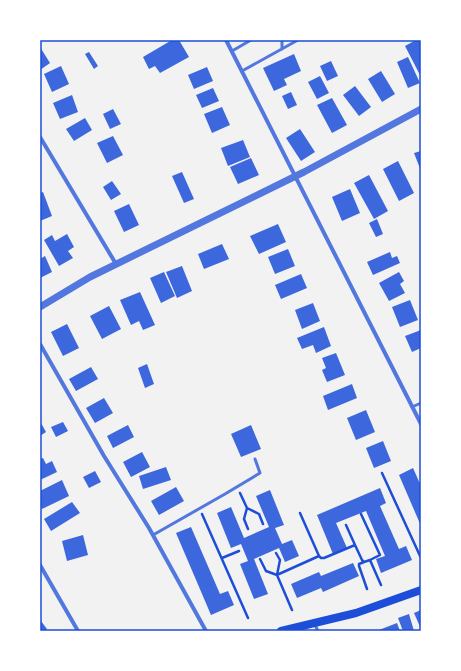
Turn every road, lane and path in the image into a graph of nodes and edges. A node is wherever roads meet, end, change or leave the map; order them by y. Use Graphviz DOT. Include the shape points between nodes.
graph roads {
  1 [pos="226,40"];
  2 [pos="251,40"];
  3 [pos="282,40"];
  4 [pos="298,40"];
  5 [pos="282,49"];
  6 [pos="232,51"];
  7 [pos="242,71"];
  8 [pos="421,109"];
  9 [pos="40,137"];
  10 [pos="294,177"];
  11 [pos="116,265"];
  12 [pos="40,306"];
  13 [pos="40,344"];
  14 [pos="421,403"];
  15 [pos="412,407"];
  16 [pos="421,424"];
  17 [pos="255,459"];
  18 [pos="382,473"];
  19 [pos="240,492"];
  20 [pos="247,508"];
  21 [pos="300,513"];
  22 [pos="202,514"];
  23 [pos="361,514"];
  24 [pos="263,524"];
  25 [pos="346,525"];
  26 [pos="248,529"];
  27 [pos="153,535"];
  28 [pos="355,545"];
  29 [pos="239,551"];
  30 [pos="276,553"];
  31 [pos="319,556"];
  32 [pos="222,558"];
  33 [pos="260,558"];
  34 [pos="421,558"];
  35 [pos="370,560"];
  36 [pos="364,562"];
  37 [pos="40,565"];
  38 [pos="277,574"];
  39 [pos="381,584"];
  40 [pos="367,589"];
  41 [pos="421,590"];
  42 [pos="292,610"];
  43 [pos="248,618"];
  44 [pos="316,627"];
  45 [pos="78,631"];
  46 [pos="206,631"];
  47 [pos="280,631"];
  1 -- 6 [label="street"];
  2 -- 6 [label="lane"];
  3 -- 5 [label="lane"];
  4 -- 5 [label="lane"];
  5 -- 7 [label="lane"];
  6 -- 7 [label="street"];
  7 -- 10 [label="street"];
  8 -- 10 [label="street"];
  9 -- 11 [label="street"];
  10 -- 11 [label="street"];
  10 -- 15 [label="street"];
  11 -- 12 [label="street"];
  13 -- 27 [label="street"];
  14 -- 15 [label="lane"];
  15 -- 16 [label="street"];
  17 -- 27 [label="lane" via="260,473"];
  18 -- 34 [label="path"];
  19 -- 20 [label="path"];
  20 -- 24 [label="path" via="259,514"];
  20 -- 26 [label="path" via="244,519"];
  21 -- 31 [label="path"];
  22 -- 32 [label="path"];
  23 -- 35 [label="path" via="380,555"];
  25 -- 28 [label="path"];
  27 -- 46 [label="street"];
  28 -- 31 [label="path" via="324,558"];
  28 -- 36 [label="path"];
  29 -- 32 [label="path"];
  30 -- 38 [label="path" via="280,560"];
  31 -- 38 [label="path"];
  32 -- 43 [label="path"];
  33 -- 38 [label="path" via="266,570"];
  35 -- 36 [label="path"];
  35 -- 39 [label="path"];
  36 -- 40 [label="path" via="359,566"];
  37 -- 45 [label="street"];
  38 -- 42 [label="path"];
  41 -- 44 [label="main road"];
  44 -- 47 [label="main road"];
}
